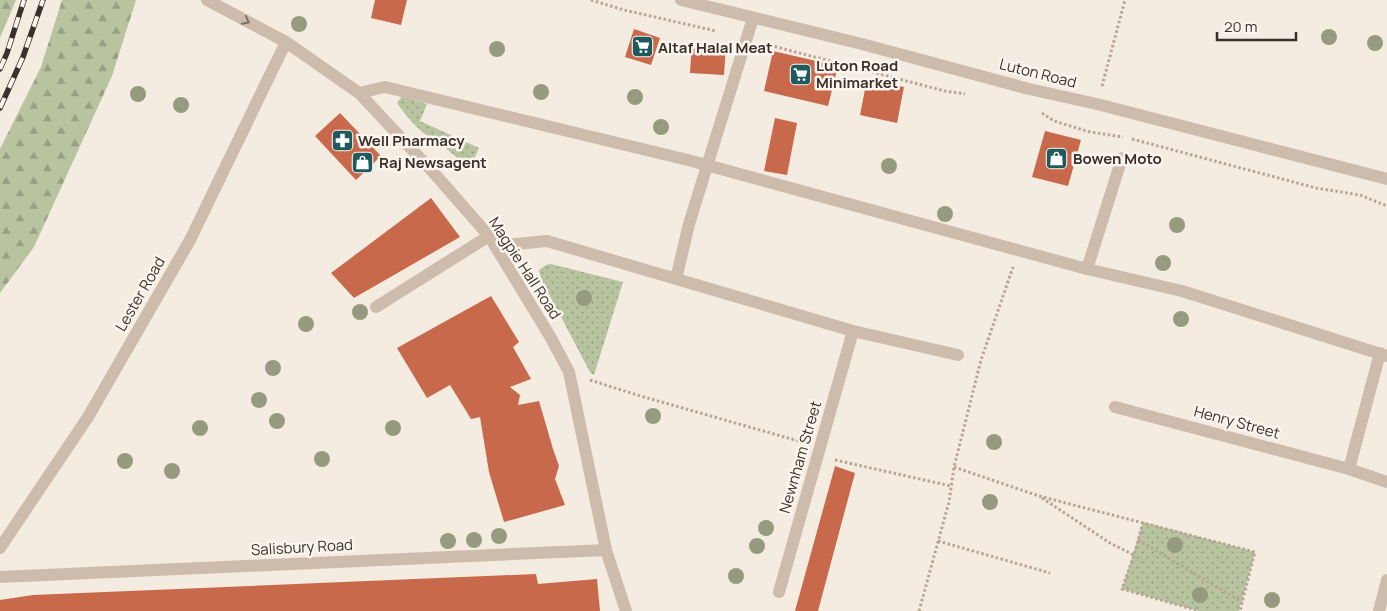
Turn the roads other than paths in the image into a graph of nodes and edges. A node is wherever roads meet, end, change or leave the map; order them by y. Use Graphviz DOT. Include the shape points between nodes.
graph roads {
  1 [pos="207,0"];
  2 [pos="681,0"];
  3 [pos="753,18"];
  4 [pos="286,42"];
  5 [pos="359,93"];
  6 [pos="1122,158"];
  7 [pos="707,167"];
  8 [pos="1387,179"];
  9 [pos="492,241"];
  10 [pos="1087,269"];
  11 [pos="676,279"];
  12 [pos="376,307"];
  13 [pos="853,331"];
  14 [pos="958,355"];
  15 [pos="1383,355"];
  16 [pos="1115,407"];
  17 [pos="1349,469"];
  18 [pos="1387,482"];
  19 [pos="0,548"];
  20 [pos="606,550"];
  21 [pos="0,577"];
  22 [pos="1387,580"];
  23 [pos="779,592"];
  24 [pos="626,611"];
  25 [pos="1379,611"];
  1 -- 4 [label="street, Magpie Hall Road, one-way"];
  2 -- 3 [label="street, Luton Road"];
  3 -- 7 [label="street"];
  3 -- 8 [label="street, Luton Road"];
  4 -- 5 [label="street, Magpie Hall Road"];
  4 -- 19 [label="street, Lester Road" via="190,240 88,416"];
  5 -- 7 [label="street" via="385,87"];
  5 -- 9 [label="street, Magpie Hall Road"];
  6 -- 10 [label="street"];
  7 -- 10 [label="street"];
  7 -- 11 [label="street"];
  9 -- 11 [label="street" via="547,242"];
  9 -- 12 [label="street"];
  9 -- 20 [label="street, Magpie Hall Road" via="552,338 569,372"];
  10 -- 15 [label="street" via="1182,291"];
  11 -- 13 [label="street"];
  13 -- 14 [label="street"];
  13 -- 23 [label="street, Newnham Street"];
  15 -- 17 [label="street"];
  16 -- 17 [label="street, Henry Street"];
  17 -- 18 [label="street, Henry Street"];
  20 -- 21 [label="street, Salisbury Road"];
  20 -- 24 [label="street, Magpie Hall Road"];
  22 -- 25 [label="street"];
}
